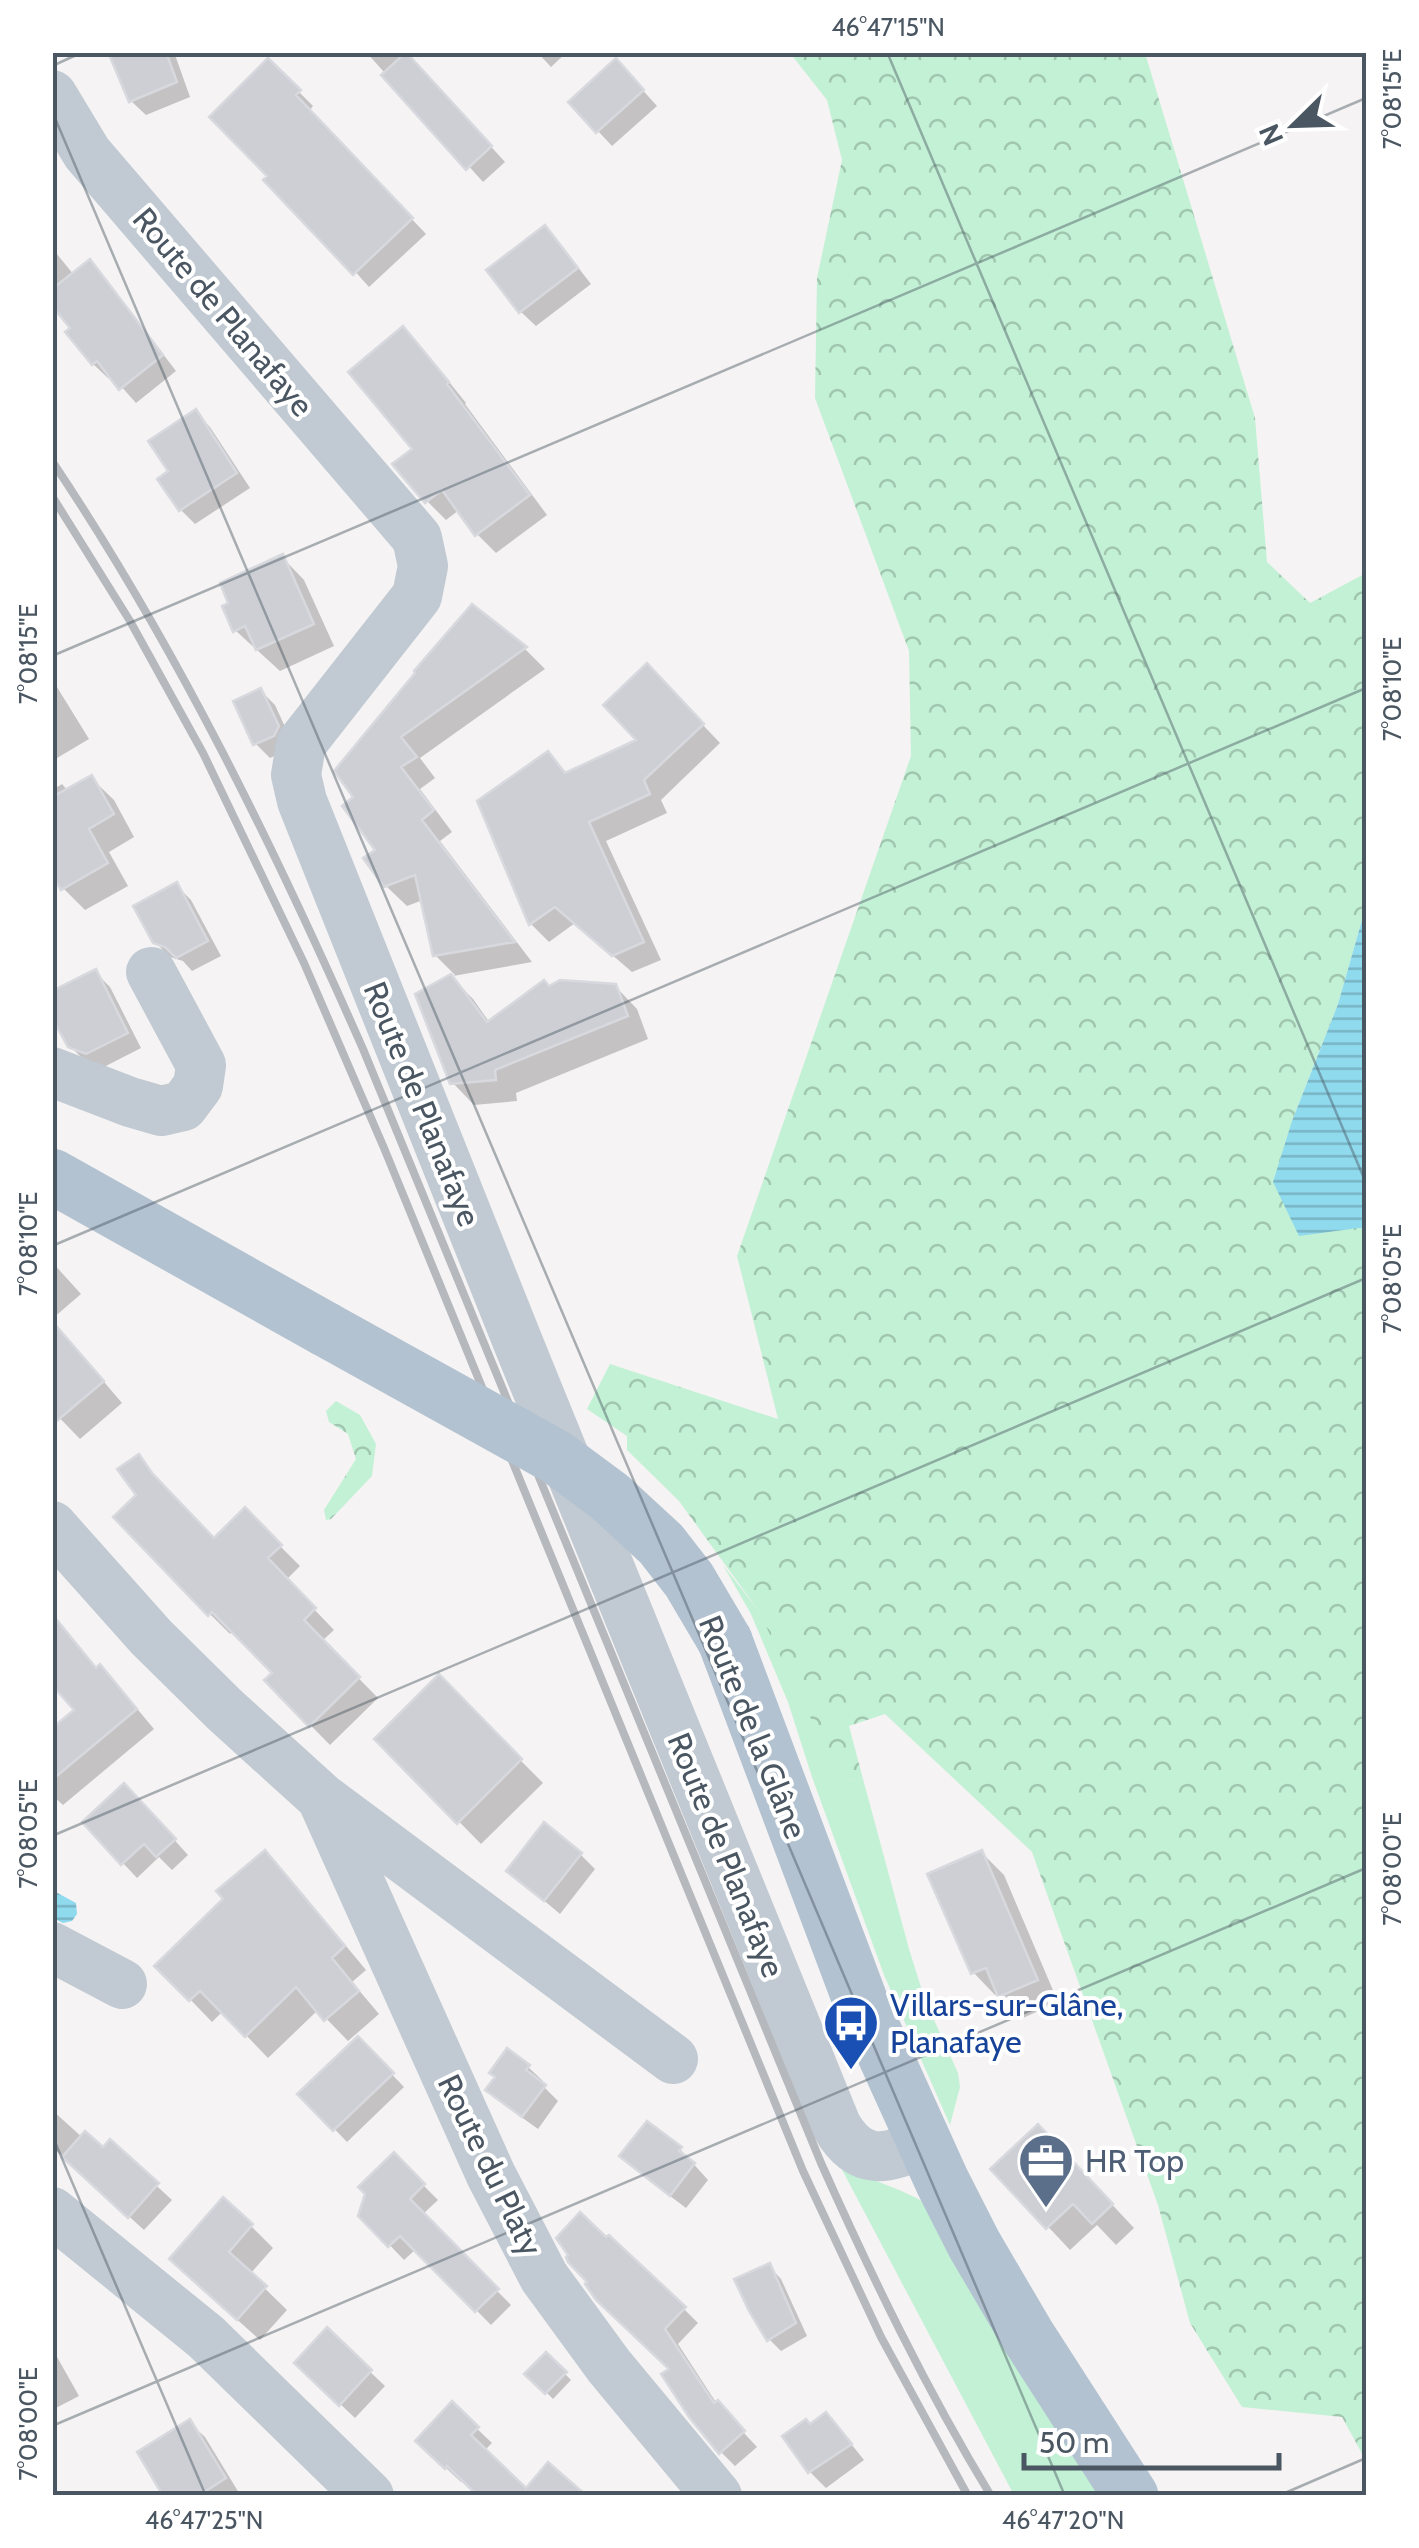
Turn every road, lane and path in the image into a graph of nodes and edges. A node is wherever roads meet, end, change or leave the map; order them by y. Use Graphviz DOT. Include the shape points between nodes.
graph roads {
  1 [pos="52,95"];
  2 [pos="151,972"];
  3 [pos="52,1072"];
  4 [pos="52,1176"];
  5 [pos="52,1526"];
  6 [pos="322,1798"];
  7 [pos="52,1947"];
  8 [pos="122,1984"];
  9 [pos="673,2058"];
  10 [pos="924,2142"];
  11 [pos="52,2212"];
  12 [pos="368,2496"];
  13 [pos="717,2496"];
  14 [pos="1131,2496"];
  1 -- 10 [label="street, Route de Planafaye" via="87,153 417,538 423,566 416,596 300,744 296,775 302,801 836,2125 850,2146 871,2156 895,2155"];
  2 -- 3 [label="street" via="200,1065 198,1086 183,1106 161,1111"];
  4 -- 10 [label="main road, Route de la Glâne, bridge" via="556,1457 661,1544 725,1641 860,2000"];
  5 -- 6 [label="street, Route du Platy" via="224,1710"];
  6 -- 9 [label="street, Route du Platy"];
  6 -- 13 [label="street, Route du Platy" via="491,2175 544,2277"];
  7 -- 8 [label="street"];
  10 -- 14 [label="main road, Route de la Glâne" via="974,2244"];
  11 -- 12 [label="street" via="206,2337"];
}
